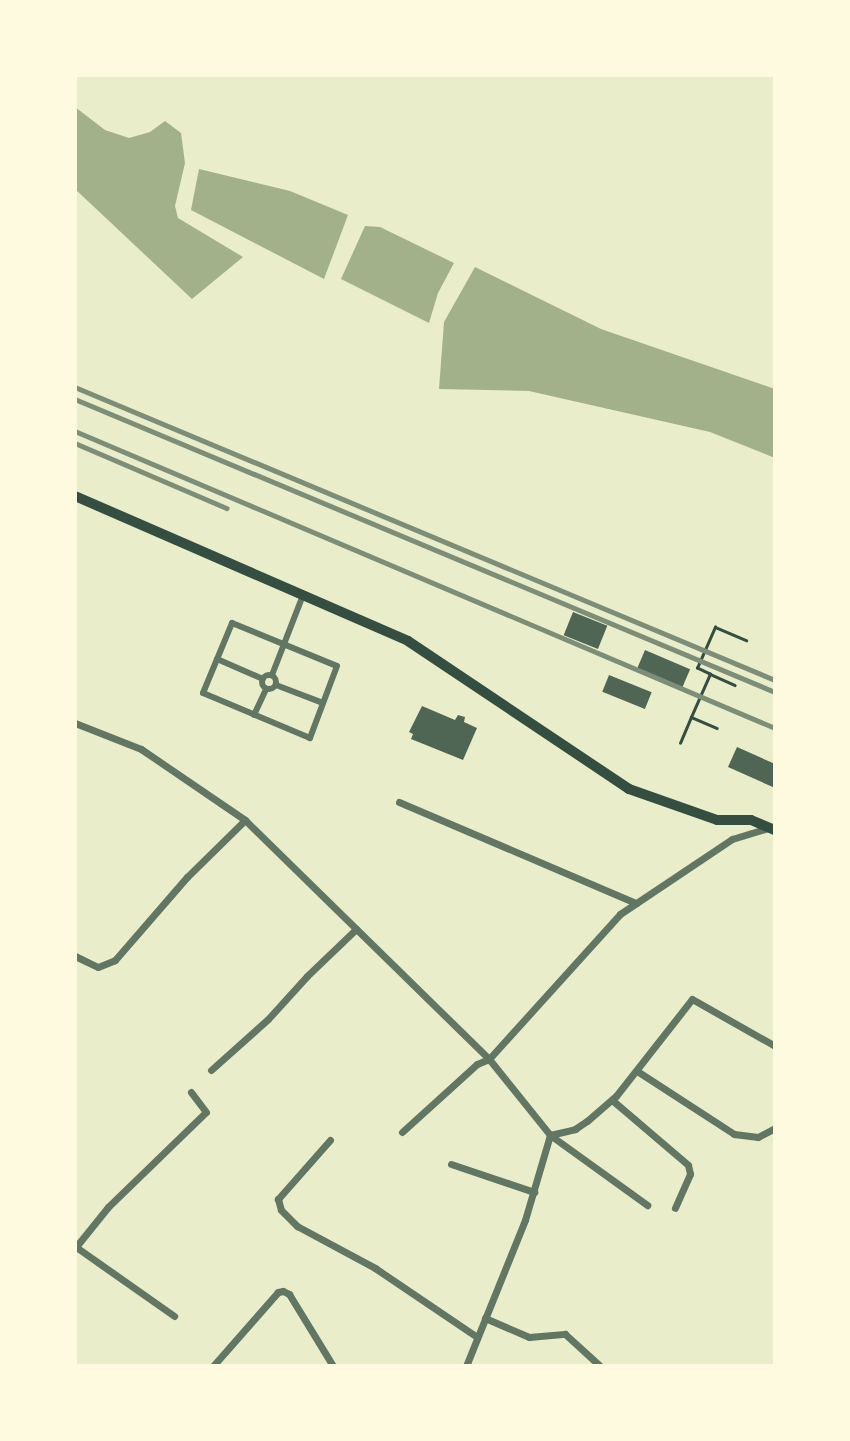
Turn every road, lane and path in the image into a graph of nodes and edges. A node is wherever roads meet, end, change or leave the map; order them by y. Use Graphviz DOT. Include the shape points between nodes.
graph roads {
  1 [pos="75,496"];
  2 [pos="303,595"];
  3 [pos="746,640"];
  4 [pos="283,645"];
  5 [pos="217,659"];
  6 [pos="710,674"];
  7 [pos="272,675"];
  8 [pos="262,679"];
  9 [pos="276,685"];
  10 [pos="735,685"];
  11 [pos="267,689"];
  12 [pos="323,703"];
  13 [pos="254,715"];
  14 [pos="691,717"];
  15 [pos="75,723"];
  16 [pos="717,728"];
  17 [pos="680,743"];
  18 [pos="399,802"];
  19 [pos="246,820"];
  20 [pos="772,829"];
  21 [pos="636,903"];
  22 [pos="356,929"];
  23 [pos="75,956"];
  24 [pos="775,1046"];
  25 [pos="489,1059"];
  26 [pos="211,1070"];
  27 [pos="636,1071"];
  28 [pos="191,1092"];
  29 [pos="612,1100"];
  30 [pos="775,1128"];
  31 [pos="402,1132"];
  32 [pos="550,1135"];
  33 [pos="330,1140"];
  34 [pos="451,1164"];
  35 [pos="534,1192"];
  36 [pos="647,1205"];
  37 [pos="675,1208"];
  38 [pos="76,1247"];
  39 [pos="174,1316"];
  40 [pos="485,1318"];
  41 [pos="477,1337"];
  42 [pos="213,1366"];
  43 [pos="333,1366"];
  44 [pos="466,1366"];
  45 [pos="600,1366"];
  1 -- 2 [label="main road"];
  2 -- 4 [label="street"];
  2 -- 20 [label="main road" via="408,641 629,789 717,820 751,820"];
  3 -- 6 [label="path" via="715,627 697,668"];
  4 -- 5 [label="street" via="232,623"];
  4 -- 7 [label="street"];
  4 -- 12 [label="street" via="337,666"];
  5 -- 8 [label="street"];
  5 -- 13 [label="street" via="203,693"];
  6 -- 10 [label="path"];
  6 -- 14 [label="path"];
  7 -- 8 [label="street"];
  7 -- 9 [label="street"];
  8 -- 11 [label="street"];
  9 -- 11 [label="street"];
  9 -- 12 [label="street"];
  11 -- 13 [label="street"];
  12 -- 13 [label="street" via="310,738"];
  14 -- 16 [label="path"];
  14 -- 17 [label="path"];
  15 -- 19 [label="street" via="141,749"];
  18 -- 21 [label="street"];
  19 -- 22 [label="street"];
  19 -- 23 [label="street" via="187,877 115,960 98,967"];
  20 -- 21 [label="street" via="732,839"];
  21 -- 25 [label="street" via="620,914"];
  22 -- 25 [label="street"];
  22 -- 26 [label="street"];
  24 -- 27 [label="street" via="692,999"];
  25 -- 31 [label="street" via="477,1064"];
  25 -- 32 [label="street"];
  27 -- 29 [label="street"];
  27 -- 30 [label="street" via="734,1134 758,1137"];
  28 -- 38 [label="street" via="206,1112 108,1207"];
  29 -- 32 [label="street" via="575,1129"];
  29 -- 37 [label="street" via="688,1165 690,1174"];
  32 -- 35 [label="street"];
  32 -- 36 [label="street"];
  33 -- 41 [label="street" via="278,1199 281,1210 297,1226 375,1268"];
  34 -- 35 [label="street"];
  35 -- 40 [label="street"];
  38 -- 39 [label="street"];
  40 -- 41 [label="street"];
  40 -- 45 [label="street" via="529,1337 565,1334"];
  41 -- 44 [label="street"];
  42 -- 43 [label="street" via="283,1291"];
}
